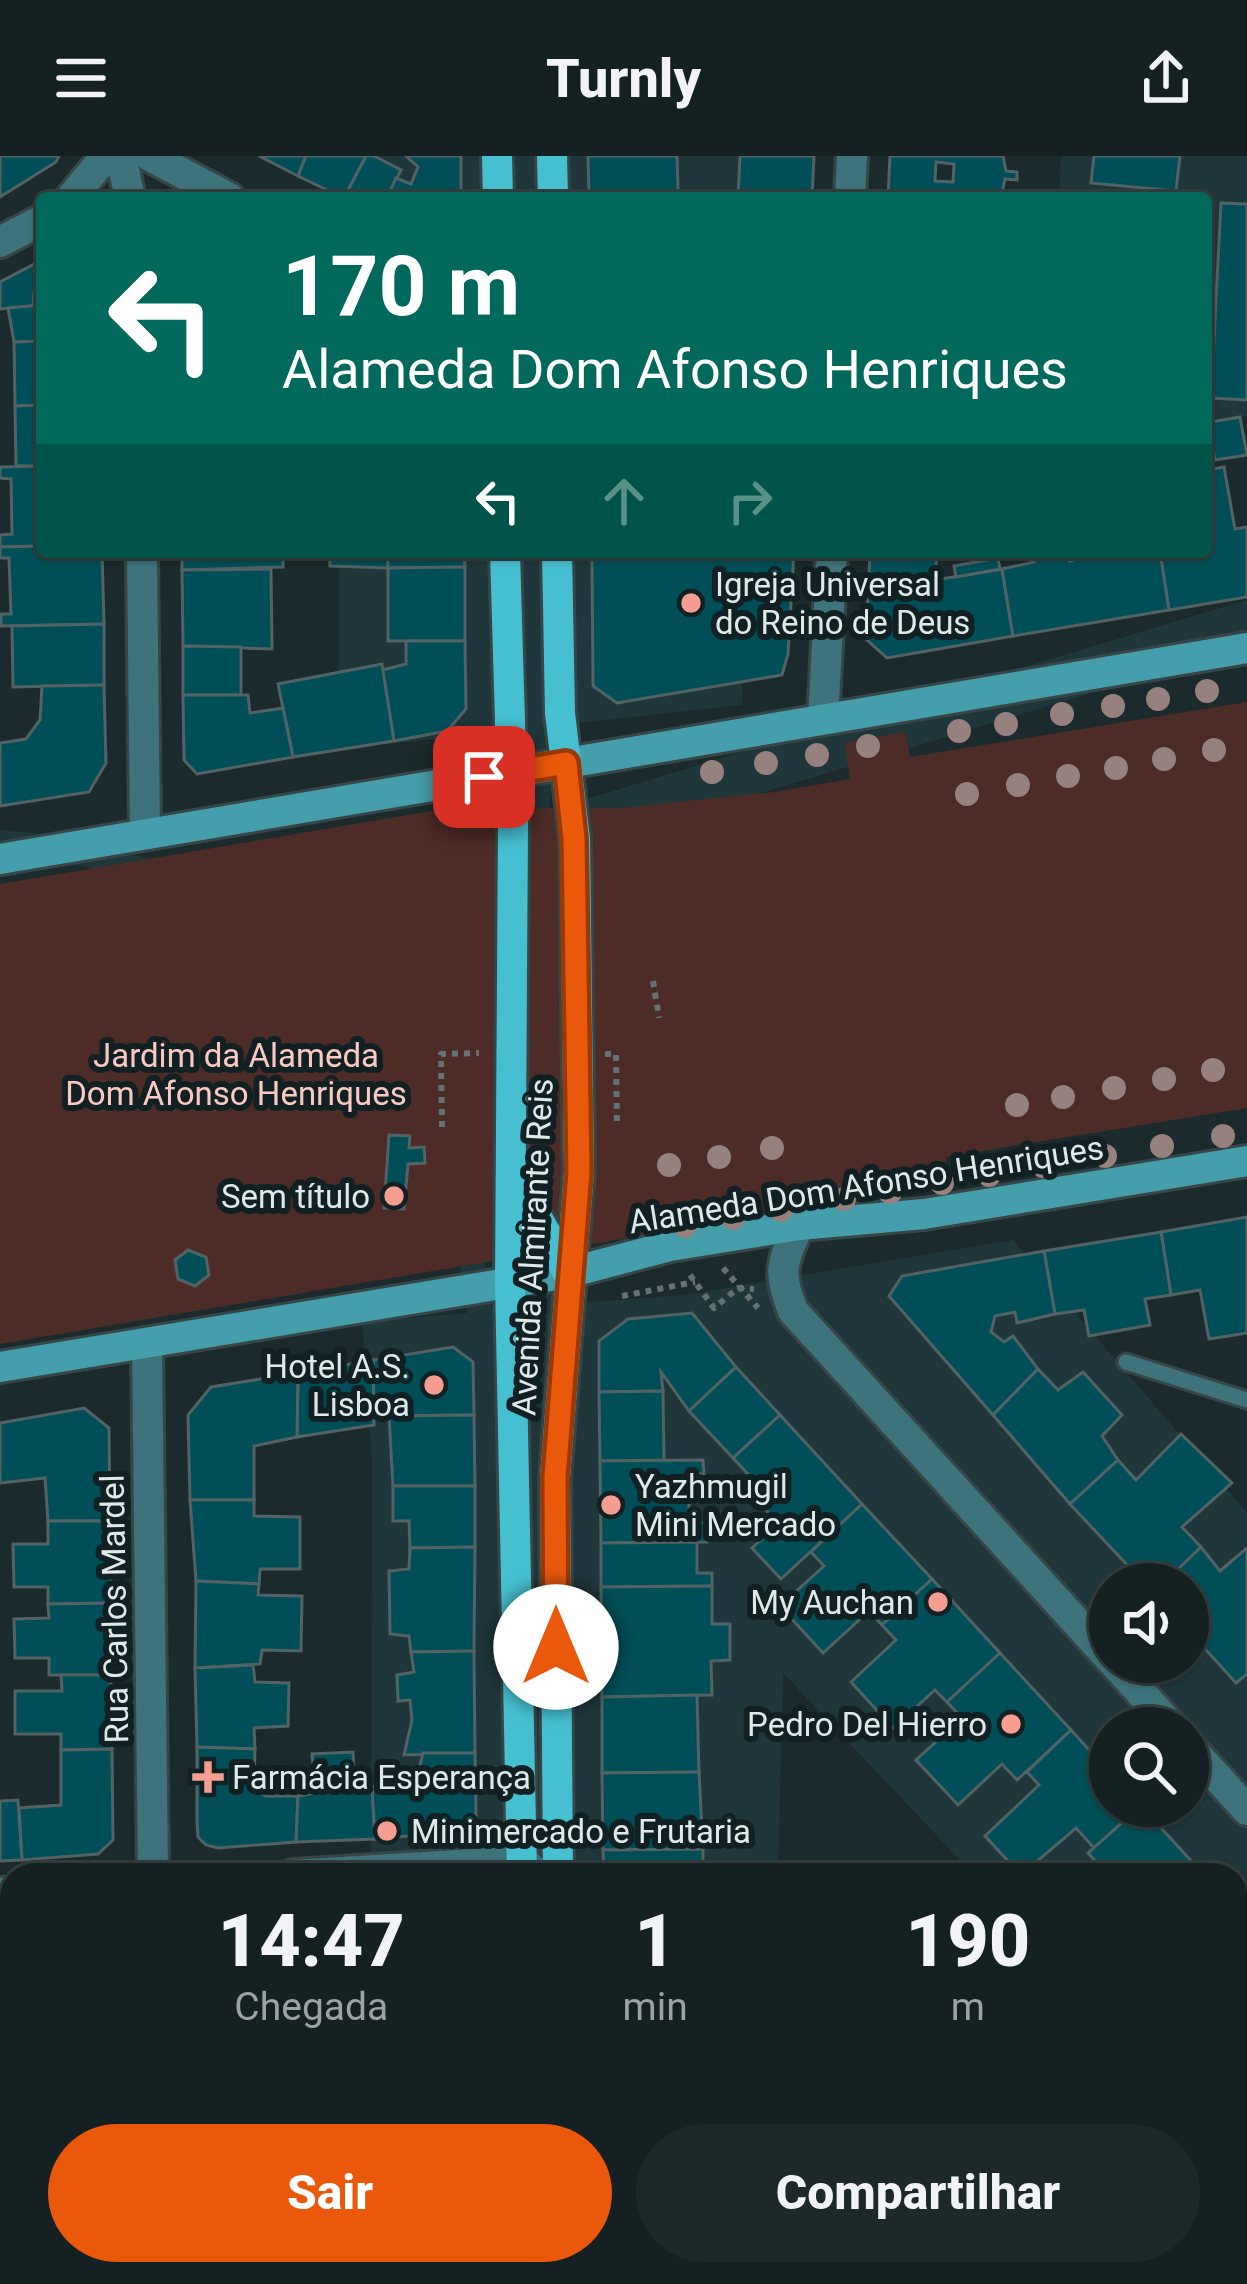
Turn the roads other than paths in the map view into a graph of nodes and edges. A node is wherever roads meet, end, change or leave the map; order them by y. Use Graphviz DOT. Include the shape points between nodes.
graph roads {
  1 [pos="106,156"];
  2 [pos="121,156"];
  3 [pos="150,156"];
  4 [pos="497,156"];
  5 [pos="552,156"];
  6 [pos="852,156"];
  7 [pos="75,192"];
  8 [pos="129,192"];
  9 [pos="219,192"];
  10 [pos="498,192"];
  11 [pos="553,192"];
  12 [pos="850,192"];
  13 [pos="36,223"];
  14 [pos="0,242"];
  15 [pos="142,558"];
  16 [pos="505,558"];
  17 [pos="557,558"];
  18 [pos="832,558"];
  19 [pos="1247,648"];
  20 [pos="824,719"];
  21 [pos="566,763"];
  22 [pos="512,772"];
  23 [pos="146,834"];
  24 [pos="0,859"];
  25 [pos="1247,1161"];
  26 [pos="511,1170"];
  27 [pos="799,1225"];
  28 [pos="568,1273"];
  29 [pos="510,1283"];
  30 [pos="147,1343"];
  31 [pos="1126,1362"];
  32 [pos="0,1367"];
  33 [pos="1247,1400"];
  34 [pos="1089,1636"];
  35 [pos="1132,1683"];
  36 [pos="1154,1707"];
  37 [pos="1209,1767"];
  38 [pos="1247,1810"];
  39 [pos="153,1863"];
  40 [pos="528,1863"];
  41 [pos="557,1863"];
  1 -- 7 [label="street"];
  2 -- 8 [label="street"];
  3 -- 9 [label="street"];
  4 -- 10 [label="main road"];
  5 -- 11 [label="main road"];
  6 -- 12 [label="street"];
  13 -- 14 [label="street"];
  15 -- 23 [label="street"];
  16 -- 22 [label="main road, Avenida Almirante Reis"];
  17 -- 21 [label="main road, Avenida Almirante Reis"];
  18 -- 20 [label="street"];
  19 -- 20 [label="main road"];
  20 -- 21 [label="main road"];
  21 -- 22 [label="main road"];
  21 -- 28 [label="main road, Avenida Almirante Reis" via="579,1172"];
  22 -- 23 [label="main road"];
  22 -- 26 [label="main road, Avenida Almirante Reis"];
  23 -- 24 [label="main road"];
  25 -- 27 [label="main road, Alameda Dom Afonso Henriques" via="924,1214"];
  26 -- 28 [label="main road"];
  26 -- 29 [label="main road, Avenida Almirante Reis"];
  27 -- 28 [label="main road, Alameda Dom Afonso Henriques"];
  27 -- 34 [label="street" via="780,1278 793,1311"];
  28 -- 29 [label="main road, Alameda Dom Afonso Henriques"];
  28 -- 41 [label="main road, Avenida Almirante Reis" via="555,1477"];
  29 -- 30 [label="main road, Alameda Dom Afonso Henriques"];
  29 -- 40 [label="main road, Avenida Almirante Reis"];
  30 -- 32 [label="main road, Alameda Dom Afonso Henriques"];
  30 -- 39 [label="street, Rua Carlos Mardel"];
  31 -- 33 [label="lane"];
  35 -- 36 [label="street"];
  37 -- 38 [label="street"];
}
